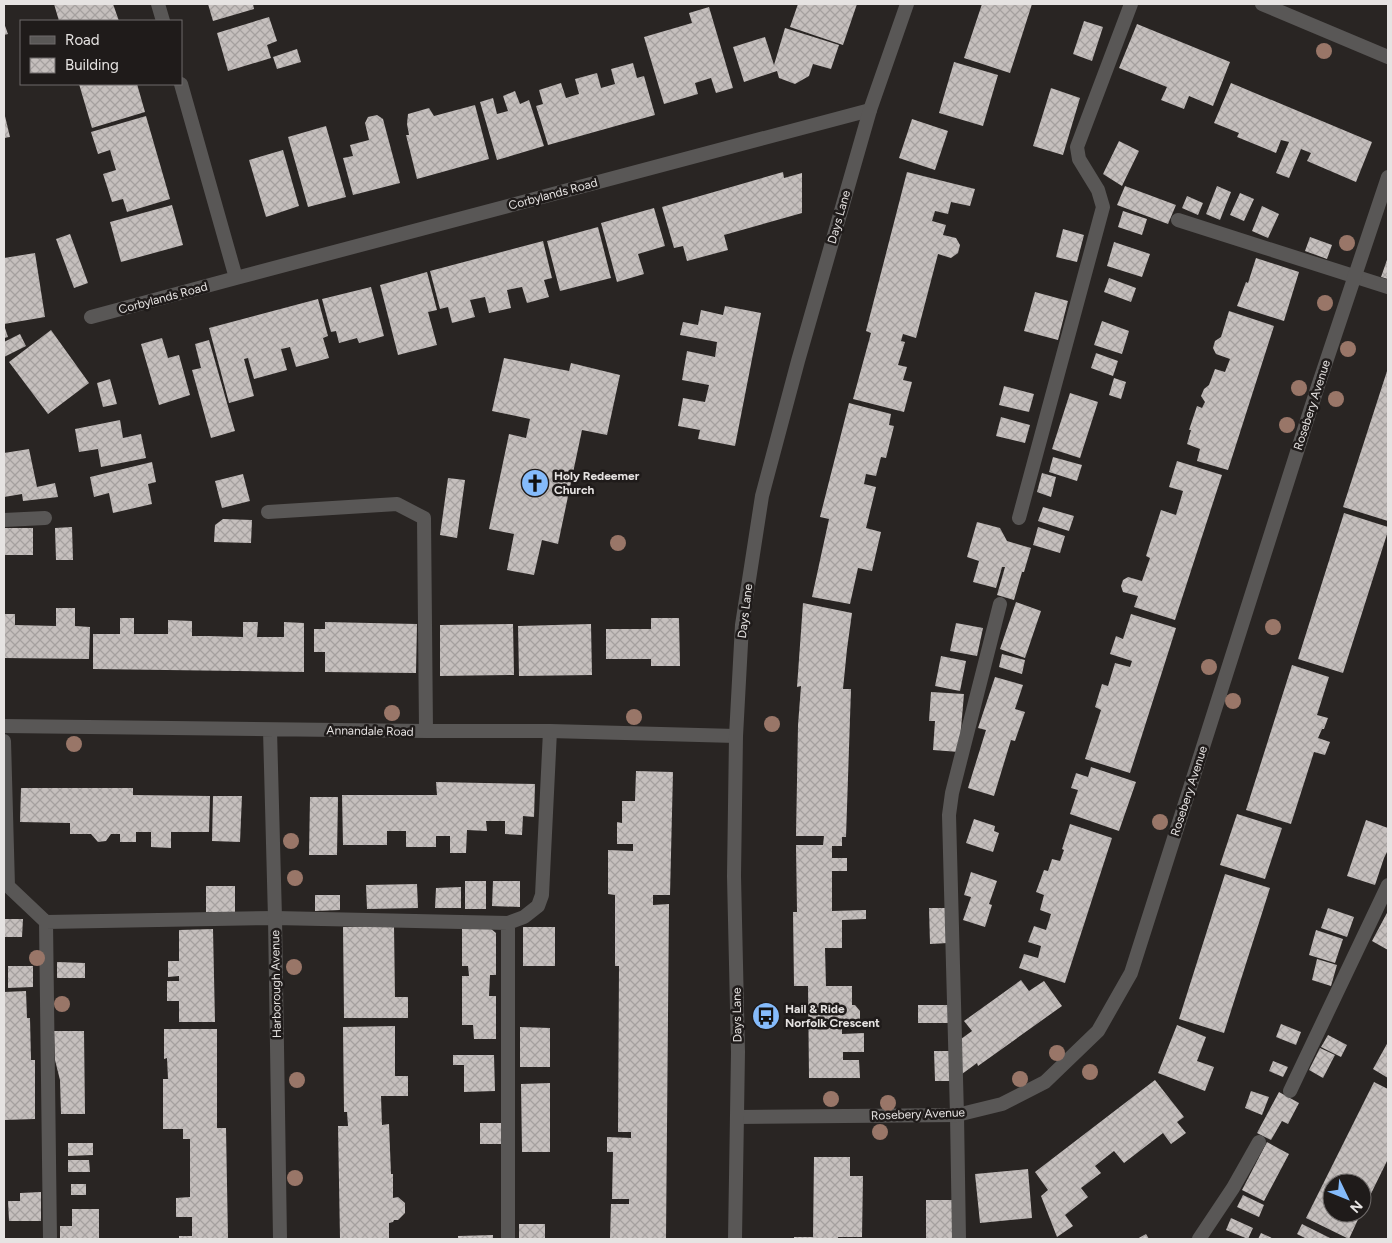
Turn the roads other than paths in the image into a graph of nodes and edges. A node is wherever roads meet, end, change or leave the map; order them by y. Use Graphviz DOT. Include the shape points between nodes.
graph roads {
  1 [pos="158,4"];
  2 [pos="907,4"];
  3 [pos="1131,4"];
  4 [pos="1262,4"];
  5 [pos="163,20"];
  6 [pos="1388,57"];
  7 [pos="181,85"];
  8 [pos="870,110"];
  9 [pos="1388,177"];
  10 [pos="1178,220"];
  11 [pos="1354,277"];
  12 [pos="236,278"];
  13 [pos="1388,288"];
  14 [pos="91,316"];
  15 [pos="268,512"];
  16 [pos="45,518"];
  17 [pos="1018,518"];
  18 [pos="4,520"];
  19 [pos="1000,604"];
  20 [pos="4,726"];
  21 [pos="270,730"];
  22 [pos="426,731"];
  23 [pos="550,731"];
  24 [pos="736,736"];
  25 [pos="4,741"];
  26 [pos="1388,885"];
  27 [pos="275,918"];
  28 [pos="46,922"];
  29 [pos="508,923"];
  30 [pos="1290,1091"];
  31 [pos="957,1115"];
  32 [pos="737,1117"];
  33 [pos="1259,1142"];
  34 [pos="50,1239"];
  35 [pos="280,1239"];
  36 [pos="508,1239"];
  37 [pos="735,1239"];
  38 [pos="959,1239"];
  39 [pos="1199,1239"];
  1 -- 5 [label="street"];
  2 -- 8 [label="street, Days Lane"];
  3 -- 17 [label="street" via="1077,147 1079,159 1098,190 1103,207"];
  4 -- 6 [label="street"];
  7 -- 12 [label="street"];
  8 -- 12 [label="street, Corbylands Road"];
  8 -- 24 [label="street, Days Lane" via="762,496 742,625"];
  9 -- 11 [label="street, Rosebery Avenue"];
  10 -- 11 [label="street"];
  11 -- 13 [label="street"];
  11 -- 31 [label="street, Rosebery Avenue" via="1130,973 1098,1032 1045,1082 1002,1104"];
  12 -- 14 [label="street, Corbylands Road"];
  15 -- 22 [label="street" via="397,504 424,518"];
  16 -- 18 [label="street"];
  19 -- 31 [label="street" via="949,815"];
  20 -- 21 [label="street, Annandale Road"];
  21 -- 22 [label="street, Annandale Road"];
  21 -- 27 [label="street, Harborough Avenue"];
  22 -- 23 [label="street, Annandale Road"];
  23 -- 24 [label="street, Annandale Road"];
  23 -- 29 [label="street" via="542,895 538,906 524,917"];
  24 -- 32 [label="street, Days Lane"];
  25 -- 28 [label="street" via="8,886"];
  26 -- 30 [label="street"];
  27 -- 28 [label="street"];
  27 -- 29 [label="street"];
  27 -- 35 [label="street, Harborough Avenue"];
  28 -- 34 [label="street"];
  29 -- 36 [label="street"];
  31 -- 32 [label="street, Rosebery Avenue"];
  31 -- 38 [label="street"];
  32 -- 37 [label="street, Days Lane"];
  33 -- 39 [label="street"];
}
